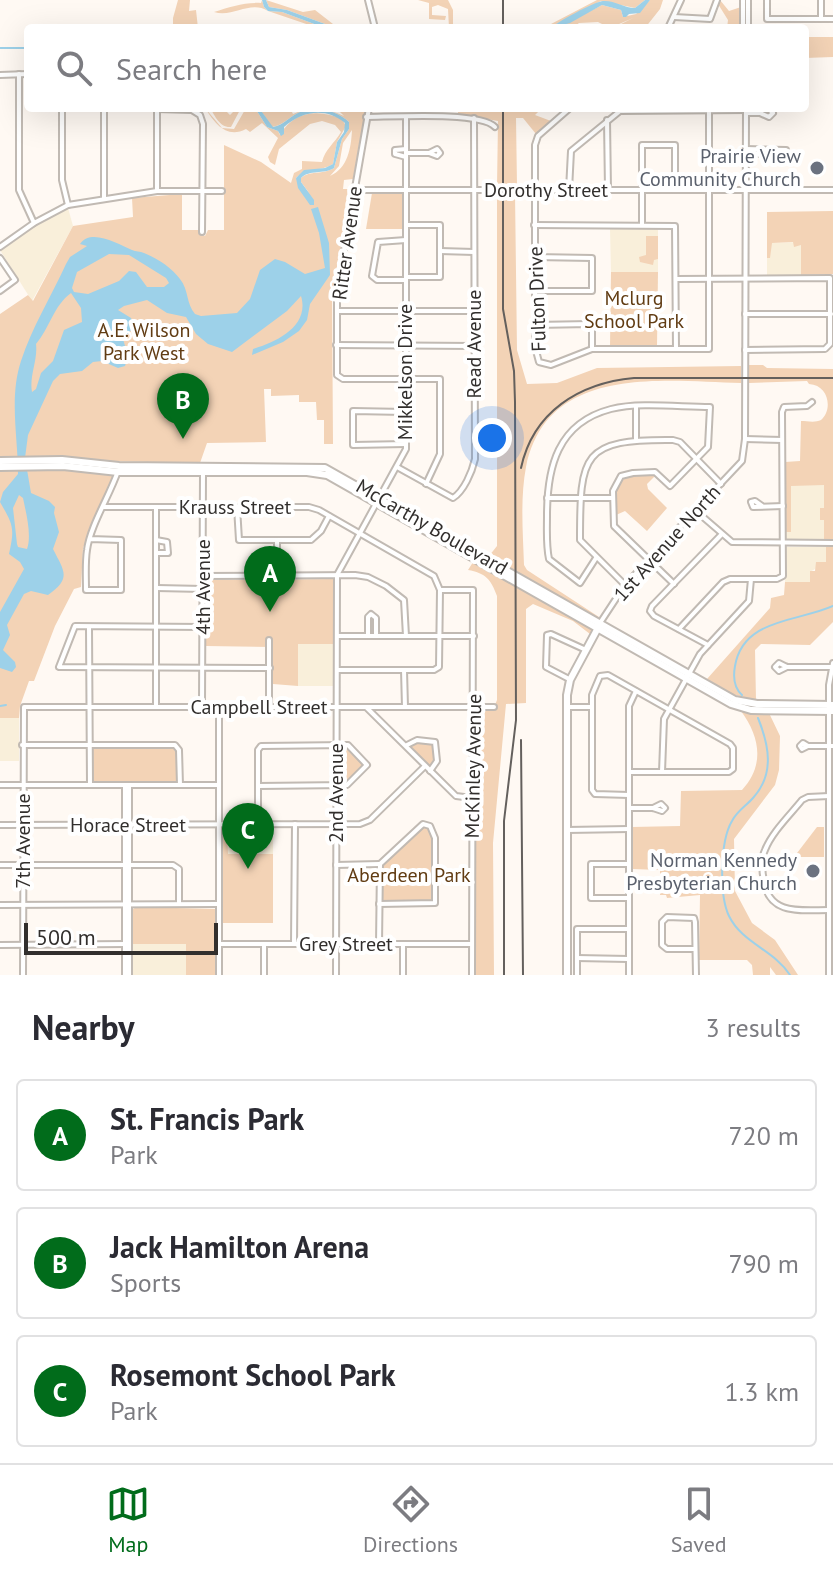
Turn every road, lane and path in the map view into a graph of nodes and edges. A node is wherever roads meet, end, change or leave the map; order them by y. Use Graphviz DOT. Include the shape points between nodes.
graph roads {
  1 [pos="368,0"];
  2 [pos="681,0"];
  3 [pos="717,0"];
  4 [pos="745,0"];
  5 [pos="767,0"];
  6 [pos="821,0"];
  7 [pos="674,17"];
  8 [pos="821,19"];
  9 [pos="833,19"];
  10 [pos="374,24"];
  11 [pos="670,24"];
  12 [pos="745,24"];
  13 [pos="19,74"];
  14 [pos="24,74"];
  15 [pos="0,75"];
  16 [pos="62,112"];
  17 [pos="104,112"];
  18 [pos="157,112"];
  19 [pos="195,112"];
  20 [pos="368,112"];
  21 [pos="565,112"];
  22 [pos="619,112"];
  23 [pos="709,112"];
  24 [pos="746,112"];
  25 [pos="755,112"];
  26 [pos="772,112"];
  27 [pos="366,117"];
  28 [pos="406,117"];
  29 [pos="474,118"];
  30 [pos="607,120"];
  31 [pos="495,127"];
  32 [pos="746,152"];
  33 [pos="406,153"];
  34 [pos="429,153"];
  35 [pos="355,190"];
  36 [pos="406,190"];
  37 [pos="474,190"];
  38 [pos="535,190"];
  39 [pos="569,190"];
  40 [pos="608,190"];
  41 [pos="642,190"];
  42 [pos="675,190"];
  43 [pos="709,190"];
  44 [pos="745,190"];
  45 [pos="833,190"];
  46 [pos="157,191"];
  47 [pos="203,191"];
  48 [pos="222,191"];
  49 [pos="104,199"];
  50 [pos="68,205"];
  51 [pos="34,223"];
  52 [pos="406,225"];
  53 [pos="534,225"];
  54 [pos="642,225"];
  55 [pos="202,232"];
  56 [pos="406,240"];
  57 [pos="0,247"];
  58 [pos="440,251"];
  59 [pos="474,252"];
  60 [pos="535,257"];
  61 [pos="0,258"];
  62 [pos="709,278"];
  63 [pos="745,278"];
  64 [pos="406,279"];
  65 [pos="676,279"];
  66 [pos="0,291"];
  67 [pos="535,291"];
  68 [pos="337,311"];
  69 [pos="406,311"];
  70 [pos="474,311"];
  71 [pos="745,314"];
  72 [pos="831,314"];
  73 [pos="535,325"];
  74 [pos="336,345"];
  75 [pos="406,345"];
  76 [pos="474,346"];
  77 [pos="592,349"];
  78 [pos="676,349"];
  79 [pos="745,350"];
  80 [pos="406,379"];
  81 [pos="812,402"];
  82 [pos="636,407"];
  83 [pos="406,412"];
  84 [pos="636,439"];
  85 [pos="745,439"];
  86 [pos="782,440"];
  87 [pos="406,444"];
  88 [pos="697,459"];
  89 [pos="0,464"];
  90 [pos="397,467"];
  91 [pos="119,469"];
  92 [pos="203,469"];
  93 [pos="426,484"];
  94 [pos="721,484"];
  95 [pos="547,498"];
  96 [pos="580,498"];
  97 [pos="613,498"];
  98 [pos="378,499"];
  99 [pos="762,506"];
  100 [pos="783,506"];
  101 [pos="104,507"];
  102 [pos="203,507"];
  103 [pos="237,507"];
  104 [pos="156,508"];
  105 [pos="696,511"];
  106 [pos="329,516"];
  107 [pos="359,532"];
  108 [pos="721,535"];
  109 [pos="90,539"];
  110 [pos="156,540"];
  111 [pos="277,541"];
  112 [pos="783,543"];
  113 [pos="833,543"];
  114 [pos="156,553"];
  115 [pos="596,558"];
  116 [pos="649,559"];
  117 [pos="277,575"];
  118 [pos="337,575"];
  119 [pos="203,576"];
  120 [pos="751,579"];
  121 [pos="674,584"];
  122 [pos="625,585"];
  123 [pos="156,588"];
  124 [pos="203,589"];
  125 [pos="440,590"];
  126 [pos="598,626"];
  127 [pos="203,627"];
  128 [pos="89,628"];
  129 [pos="156,628"];
  130 [pos="679,629"];
  131 [pos="338,636"];
  132 [pos="368,636"];
  133 [pos="376,636"];
  134 [pos="406,636"];
  135 [pos="440,636"];
  136 [pos="474,636"];
  137 [pos="269,640"];
  138 [pos="708,645"];
  139 [pos="586,650"];
  140 [pos="832,665"];
  141 [pos="89,667"];
  142 [pos="156,667"];
  143 [pos="787,667"];
  144 [pos="203,668"];
  145 [pos="270,668"];
  146 [pos="337,670"];
  147 [pos="404,670"];
  148 [pos="687,677"];
  149 [pos="570,680"];
  150 [pos="636,691"];
  151 [pos="24,707"];
  152 [pos="89,707"];
  153 [pos="156,707"];
  154 [pos="202,707"];
  155 [pos="219,707"];
  156 [pos="269,707"];
  157 [pos="337,707"];
  158 [pos="367,707"];
  159 [pos="405,707"];
  160 [pos="471,707"];
  161 [pos="494,707"];
  162 [pos="567,707"];
  163 [pos="591,707"];
  164 [pos="831,708"];
  165 [pos="668,710"];
  166 [pos="702,729"];
  167 [pos="699,735"];
  168 [pos="22,745"];
  169 [pos="90,745"];
  170 [pos="337,745"];
  171 [pos="406,746"];
  172 [pos="808,746"];
  173 [pos="831,746"];
  174 [pos="425,766"];
  175 [pos="430,771"];
  176 [pos="629,772"];
  177 [pos="662,772"];
  178 [pos="831,780"];
  179 [pos="0,785"];
  180 [pos="23,785"];
  181 [pos="90,785"];
  182 [pos="127,785"];
  183 [pos="180,785"];
  184 [pos="219,785"];
  185 [pos="337,785"];
  186 [pos="258,786"];
  187 [pos="629,795"];
  188 [pos="829,796"];
  189 [pos="472,798"];
  190 [pos="629,808"];
  191 [pos="653,808"];
  192 [pos="831,815"];
  193 [pos="258,824"];
  194 [pos="295,824"];
  195 [pos="336,824"];
  196 [pos="0,825"];
  197 [pos="22,825"];
  198 [pos="127,825"];
  199 [pos="219,825"];
  200 [pos="629,829"];
  201 [pos="567,830"];
  202 [pos="831,849"];
  203 [pos="380,864"];
  204 [pos="629,864"];
  205 [pos="0,865"];
  206 [pos="23,865"];
  207 [pos="127,865"];
  208 [pos="336,865"];
  209 [pos="629,898"];
  210 [pos="23,904"];
  211 [pos="179,904"];
  212 [pos="219,904"];
  213 [pos="379,904"];
  214 [pos="0,905"];
  215 [pos="127,905"];
  216 [pos="829,910"];
  217 [pos="831,922"];
  218 [pos="629,929"];
  219 [pos="22,944"];
  220 [pos="127,944"];
  221 [pos="219,944"];
  222 [pos="264,944"];
  223 [pos="294,944"];
  224 [pos="336,944"];
  225 [pos="379,944"];
  226 [pos="403,944"];
  227 [pos="472,944"];
  228 [pos="0,945"];
  229 [pos="695,949"];
  230 [pos="577,958"];
  231 [pos="628,959"];
  232 [pos="23,975"];
  233 [pos="127,975"];
  234 [pos="219,975"];
  235 [pos="264,975"];
  236 [pos="336,975"];
  237 [pos="403,975"];
  238 [pos="472,975"];
  239 [pos="567,975"];
  240 [pos="577,975"];
  241 [pos="629,975"];
  242 [pos="696,975"];
  243 [pos="829,975"];
  1 -- 10 [label="street"];
  2 -- 7 [label="street"];
  3 -- 7 [label="street" via="710,19"];
  4 -- 12 [label="street"];
  5 -- 8 [label="street" via="767,19"];
  6 -- 8 [label="street"];
  7 -- 11 [label="street"];
  8 -- 9 [label="street"];
  13 -- 14 [label="street"];
  13 -- 15 [label="street"];
  13 -- 51 [label="street" via="19,190"];
  16 -- 50 [label="street" via="62,180"];
  17 -- 49 [label="street"];
  18 -- 46 [label="street"];
  19 -- 47 [label="street" via="203,124"];
  20 -- 27 [label="street, Ritter Avenue"];
  21 -- 38 [label="street, Fulton Drive" via="538,136"];
  22 -- 30 [label="street"];
  23 -- 43 [label="street, Fulton Drive"];
  24 -- 32 [label="street, 1st Avenue North"];
  25 -- 26 [label="street" via="769,117"];
  27 -- 28 [label="street"];
  27 -- 35 [label="street, Ritter Avenue"];
  28 -- 29 [label="street"];
  28 -- 33 [label="street, Mikkelson Drive"];
  29 -- 31 [label="street"];
  29 -- 37 [label="street, Read Avenue"];
  30 -- 39 [label="street" via="571,151"];
  30 -- 40 [label="street"];
  32 -- 32 [label="street" via="786,153 784,148"];
  32 -- 44 [label="street, 1st Avenue North"];
  33 -- 34 [label="street"];
  33 -- 36 [label="street, Mikkelson Drive"];
  35 -- 36 [label="street, Dorothy Street"];
  35 -- 68 [label="street, Ritter Avenue"];
  36 -- 37 [label="street, Dorothy Street"];
  36 -- 52 [label="street, Mikkelson Drive"];
  37 -- 38 [label="street, Dorothy Street"];
  37 -- 59 [label="street, Read Avenue"];
  38 -- 39 [label="street, Dorothy Street"];
  38 -- 53 [label="street, Fulton Drive"];
  39 -- 40 [label="street, Dorothy Street"];
  40 -- 41 [label="street, Dorothy Street"];
  41 -- 42 [label="street, Dorothy Street"];
  41 -- 42 [label="street" via="642,145 675,145"];
  41 -- 54 [label="street"];
  42 -- 43 [label="street, Dorothy Street"];
  43 -- 44 [label="street, Dorothy Street"];
  43 -- 62 [label="street, Fulton Drive"];
  44 -- 45 [label="street, Dorothy Street"];
  44 -- 63 [label="street, 1st Avenue North"];
  46 -- 47 [label="street"];
  46 -- 49 [label="street"];
  47 -- 48 [label="street"];
  47 -- 55 [label="street"];
  49 -- 50 [label="street"];
  50 -- 51 [label="street"];
  51 -- 57 [label="street"];
  52 -- 56 [label="street, Mikkelson Drive"];
  52 -- 58 [label="street" via="440,225"];
  53 -- 54 [label="street"];
  53 -- 60 [label="street, Fulton Drive"];
  54 -- 65 [label="street" via="675,226"];
  56 -- 64 [label="street, Mikkelson Drive"];
  56 -- 64 [label="street" via="378,242 372,276"];
  58 -- 59 [label="street"];
  58 -- 64 [label="street" via="440,277"];
  59 -- 70 [label="street, Read Avenue"];
  60 -- 67 [label="street, Fulton Drive"];
  60 -- 67 [label="street" via="592,258 592,291"];
  61 -- 66 [label="street" via="15,280"];
  62 -- 63 [label="street"];
  62 -- 65 [label="street"];
  62 -- 78 [label="street, Fulton Drive" via="709,349"];
  63 -- 71 [label="street, 1st Avenue North"];
  63 -- 72 [label="street" via="830,278"];
  64 -- 69 [label="street, Mikkelson Drive"];
  65 -- 78 [label="street"];
  67 -- 73 [label="street, Fulton Drive"];
  68 -- 69 [label="street"];
  68 -- 74 [label="street, Ritter Avenue"];
  69 -- 70 [label="street"];
  69 -- 75 [label="street, Mikkelson Drive"];
  70 -- 76 [label="street, Read Avenue"];
  71 -- 72 [label="street"];
  71 -- 79 [label="street, 1st Avenue North"];
  72 -- 79 [label="street" via="830,344 825,349"];
  73 -- 77 [label="street" via="590,324"];
  73 -- 77 [label="street, Fulton Drive" via="535,347 543,365"];
  74 -- 75 [label="street"];
  74 -- 80 [label="street, Ritter Avenue" via="339,378"];
  75 -- 76 [label="street"];
  75 -- 80 [label="street, Mikkelson Drive"];
  76 -- 93 [label="street, Read Avenue" via="472,470 457,497"];
  77 -- 78 [label="street, Fulton Drive"];
  79 -- 85 [label="street, 1st Avenue North"];
  80 -- 83 [label="street, Mikkelson Drive"];
  80 -- 93 [label="street" via="440,379 440,454"];
  81 -- 86 [label="street" via="784,407"];
  82 -- 84 [label="street"];
  82 -- 88 [label="street" via="710,407 709,444"];
  82 -- 95 [label="street" via="609,409 573,429 551,467"];
  83 -- 87 [label="street, Mikkelson Drive"];
  83 -- 87 [label="street" via="353,411 353,445"];
  84 -- 88 [label="street" via="680,442"];
  84 -- 96 [label="street" via="611,444 594,456 583,474"];
  85 -- 86 [label="street"];
  85 -- 94 [label="street, 1st Avenue North" via="742,461"];
  86 -- 100 [label="street"];
  87 -- 90 [label="street, Mikkelson Drive"];
  88 -- 94 [label="street"];
  88 -- 97 [label="street" via="670,486 655,472 626,473 616,481"];
  89 -- 91 [label="main road, McCarthy Boulevard" via="62,460"];
  90 -- 93 [label="street, Read Avenue"];
  90 -- 98 [label="street, Mikkelson Drive"];
  91 -- 92 [label="main road, McCarthy Boulevard"];
  91 -- 101 [label="street"];
  92 -- 98 [label="main road, McCarthy Boulevard" via="325,468"];
  92 -- 102 [label="street, 4th Avenue"];
  94 -- 105 [label="street, 1st Avenue North"];
  95 -- 96 [label="street"];
  95 -- 115 [label="street" via="553,564 580,583"];
  96 -- 97 [label="street"];
  96 -- 115 [label="street" via="580,540"];
  97 -- 116 [label="street" via="614,526"];
  98 -- 107 [label="street, Mikkelson Drive"];
  98 -- 126 [label="main road, McCarthy Boulevard"];
  99 -- 100 [label="street"];
  100 -- 112 [label="street"];
  101 -- 104 [label="street, Krauss Street"];
  101 -- 109 [label="street"];
  102 -- 103 [label="street, Krauss Street"];
  102 -- 104 [label="street, Krauss Street"];
  102 -- 119 [label="street, 4th Avenue"];
  103 -- 106 [label="street, Krauss Street" via="309,507"];
  103 -- 111 [label="street" via="239,540"];
  104 -- 110 [label="street"];
  105 -- 108 [label="street"];
  105 -- 116 [label="street, 1st Avenue North"];
  106 -- 107 [label="street, Krauss Street"];
  106 -- 111 [label="street" via="311,540"];
  107 -- 118 [label="street, Mikkelson Drive"];
  107 -- 125 [label="street, Krauss Street" via="428,571"];
  108 -- 112 [label="street" via="738,543"];
  108 -- 121 [label="street"];
  109 -- 109 [label="street" via="86,590 121,590 121,540"];
  110 -- 114 [label="street"];
  110 -- 114 [label="street" via="167,542 168,553"];
  111 -- 117 [label="street"];
  112 -- 113 [label="street"];
  112 -- 120 [label="street" via="783,576"];
  114 -- 123 [label="street"];
  115 -- 122 [label="street"];
  116 -- 121 [label="street"];
  116 -- 122 [label="street, 1st Avenue North"];
  117 -- 118 [label="street"];
  117 -- 119 [label="street"];
  118 -- 131 [label="street, Mikkelson Drive"];
  118 -- 134 [label="street" via="368,577 404,600"];
  119 -- 124 [label="street, 4th Avenue"];
  120 -- 130 [label="street" via="723,582"];
  120 -- 138 [label="street" via="749,601"];
  121 -- 130 [label="street" via="650,611"];
  122 -- 126 [label="street, 1st Avenue North"];
  123 -- 124 [label="street"];
  123 -- 129 [label="street"];
  124 -- 127 [label="street, 4th Avenue"];
  125 -- 135 [label="street"];
  125 -- 136 [label="street, McKinley Avenue" via="473,590"];
  126 -- 139 [label="main road, 1st Avenue North"];
  126 -- 148 [label="main road, McCarthy Boulevard"];
  127 -- 129 [label="street"];
  127 -- 144 [label="street, 4th Avenue"];
  128 -- 129 [label="street"];
  128 -- 141 [label="street"];
  128 -- 141 [label="street" via="75,626 59,667"];
  129 -- 142 [label="street"];
  130 -- 138 [label="street"];
  131 -- 132 [label="street"];
  131 -- 146 [label="street, Mikkelson Drive"];
  132 -- 133 [label="street"];
  132 -- 133 [label="street" via="371,614"];
  133 -- 134 [label="street"];
  134 -- 135 [label="street"];
  135 -- 136 [label="street"];
  135 -- 147 [label="street" via="439,667"];
  136 -- 160 [label="street, McKinley Avenue"];
  137 -- 145 [label="street"];
  138 -- 148 [label="street"];
  139 -- 149 [label="main road, 1st Avenue North"];
  139 -- 149 [label="street" via="547,635 546,667"];
  140 -- 143 [label="street"];
  140 -- 164 [label="street"];
  141 -- 142 [label="street"];
  141 -- 152 [label="street"];
  142 -- 144 [label="street"];
  142 -- 153 [label="street"];
  144 -- 145 [label="street"];
  144 -- 154 [label="street, 4th Avenue"];
  145 -- 156 [label="street"];
  146 -- 147 [label="street"];
  146 -- 157 [label="street, Mikkelson Drive"];
  147 -- 159 [label="street"];
  148 -- 164 [label="main road, McCarthy Boulevard" via="744,703"];
  148 -- 165 [label="street"];
  149 -- 162 [label="main road, 1st Avenue North"];
  150 -- 163 [label="street" via="604,674 595,685"];
  150 -- 165 [label="street"];
  150 -- 176 [label="street" via="629,706"];
  151 -- 152 [label="street, Campbell Street"];
  151 -- 168 [label="street, 7th Avenue"];
  152 -- 153 [label="street, Campbell Street"];
  152 -- 169 [label="street"];
  153 -- 154 [label="street, Campbell Street"];
  154 -- 155 [label="street, Campbell Street"];
  155 -- 156 [label="street, Campbell Street"];
  155 -- 184 [label="street"];
  156 -- 157 [label="street, Campbell Street"];
  157 -- 158 [label="street, Campbell Street"];
  157 -- 170 [label="street, 2nd Avenue"];
  158 -- 159 [label="street, Campbell Street"];
  158 -- 171 [label="street"];
  159 -- 160 [label="street, Campbell Street"];
  160 -- 161 [label="street, Campbell Street"];
  160 -- 189 [label="street, McKinley Avenue"];
  162 -- 163 [label="street"];
  162 -- 201 [label="main road, 1st Avenue North"];
  163 -- 187 [label="street" via="592,790"];
  164 -- 173 [label="street"];
  165 -- 166 [label="street"];
  165 -- 177 [label="street" via="662,725"];
  166 -- 167 [label="street"];
  166 -- 177 [label="street" via="730,744 733,769"];
  168 -- 169 [label="street"];
  168 -- 180 [label="street, 7th Avenue"];
  169 -- 181 [label="street"];
  169 -- 183 [label="street" via="175,745"];
  170 -- 185 [label="street, 2nd Avenue"];
  170 -- 185 [label="street" via="348,745 367,765 350,784"];
  170 -- 186 [label="street" via="261,746"];
  171 -- 174 [label="street"];
  171 -- 175 [label="street" via="417,740 435,742 437,761"];
  172 -- 173 [label="street"];
  173 -- 178 [label="street"];
  174 -- 175 [label="street"];
  174 -- 195 [label="street, Horace Street" via="370,820"];
  175 -- 189 [label="street" via="456,796"];
  176 -- 177 [label="street"];
  176 -- 187 [label="street"];
  178 -- 188 [label="street"];
  179 -- 180 [label="street"];
  180 -- 181 [label="street"];
  180 -- 197 [label="street, 7th Avenue"];
  181 -- 182 [label="street"];
  182 -- 183 [label="street"];
  182 -- 198 [label="street"];
  183 -- 184 [label="street"];
  184 -- 199 [label="street"];
  185 -- 186 [label="street"];
  185 -- 195 [label="street, 2nd Avenue"];
  186 -- 193 [label="street"];
  187 -- 190 [label="street"];
  188 -- 192 [label="street"];
  188 -- 216 [label="street" via="802,800 766,847 763,875 767,894 781,907"];
  189 -- 227 [label="street, McKinley Avenue"];
  190 -- 191 [label="street"];
  190 -- 200 [label="street"];
  192 -- 202 [label="street"];
  193 -- 194 [label="street, Horace Street"];
  193 -- 199 [label="street, Horace Street"];
  194 -- 195 [label="street, Horace Street"];
  194 -- 223 [label="street"];
  195 -- 208 [label="street, 2nd Avenue"];
  196 -- 197 [label="street, Horace Street"];
  197 -- 198 [label="street, Horace Street"];
  197 -- 206 [label="street, 7th Avenue"];
  198 -- 199 [label="street, Horace Street"];
  198 -- 207 [label="street"];
  199 -- 212 [label="street"];
  200 -- 201 [label="street"];
  200 -- 204 [label="street"];
  201 -- 239 [label="main road, 1st Avenue North"];
  202 -- 216 [label="street"];
  203 -- 208 [label="street"];
  203 -- 213 [label="street"];
  203 -- 213 [label="street" via="423,824 430,826 435,838 435,903"];
  204 -- 209 [label="street"];
  204 -- 209 [label="street" via="591,864 591,898"];
  205 -- 206 [label="street"];
  206 -- 207 [label="street"];
  206 -- 210 [label="street, 7th Avenue"];
  207 -- 211 [label="street" via="177,867"];
  207 -- 215 [label="street"];
  208 -- 224 [label="street, 2nd Avenue"];
  209 -- 218 [label="street"];
  210 -- 214 [label="street"];
  210 -- 215 [label="street"];
  210 -- 219 [label="street, 7th Avenue"];
  211 -- 212 [label="street"];
  211 -- 215 [label="street"];
  212 -- 221 [label="street"];
  213 -- 225 [label="street"];
  215 -- 220 [label="street"];
  216 -- 217 [label="street"];
  217 -- 243 [label="street"];
  218 -- 230 [label="street" via="577,929"];
  218 -- 231 [label="street"];
  219 -- 220 [label="street"];
  219 -- 228 [label="street"];
  219 -- 232 [label="street, 7th Avenue"];
  220 -- 233 [label="street"];
  221 -- 222 [label="street, Grey Street"];
  221 -- 234 [label="street"];
  222 -- 223 [label="street, Grey Street"];
  222 -- 235 [label="street"];
  223 -- 224 [label="street, Grey Street"];
  224 -- 225 [label="street, Grey Street"];
  224 -- 236 [label="street, 2nd Avenue"];
  225 -- 226 [label="street, Grey Street"];
  226 -- 227 [label="street, Grey Street"];
  226 -- 237 [label="street"];
  227 -- 238 [label="street, McKinley Avenue"];
  229 -- 229 [label="street" via="662,945 662,922 667,917 694,918"];
  229 -- 242 [label="street"];
  230 -- 231 [label="street"];
  230 -- 240 [label="street"];
  231 -- 241 [label="street"];
}
